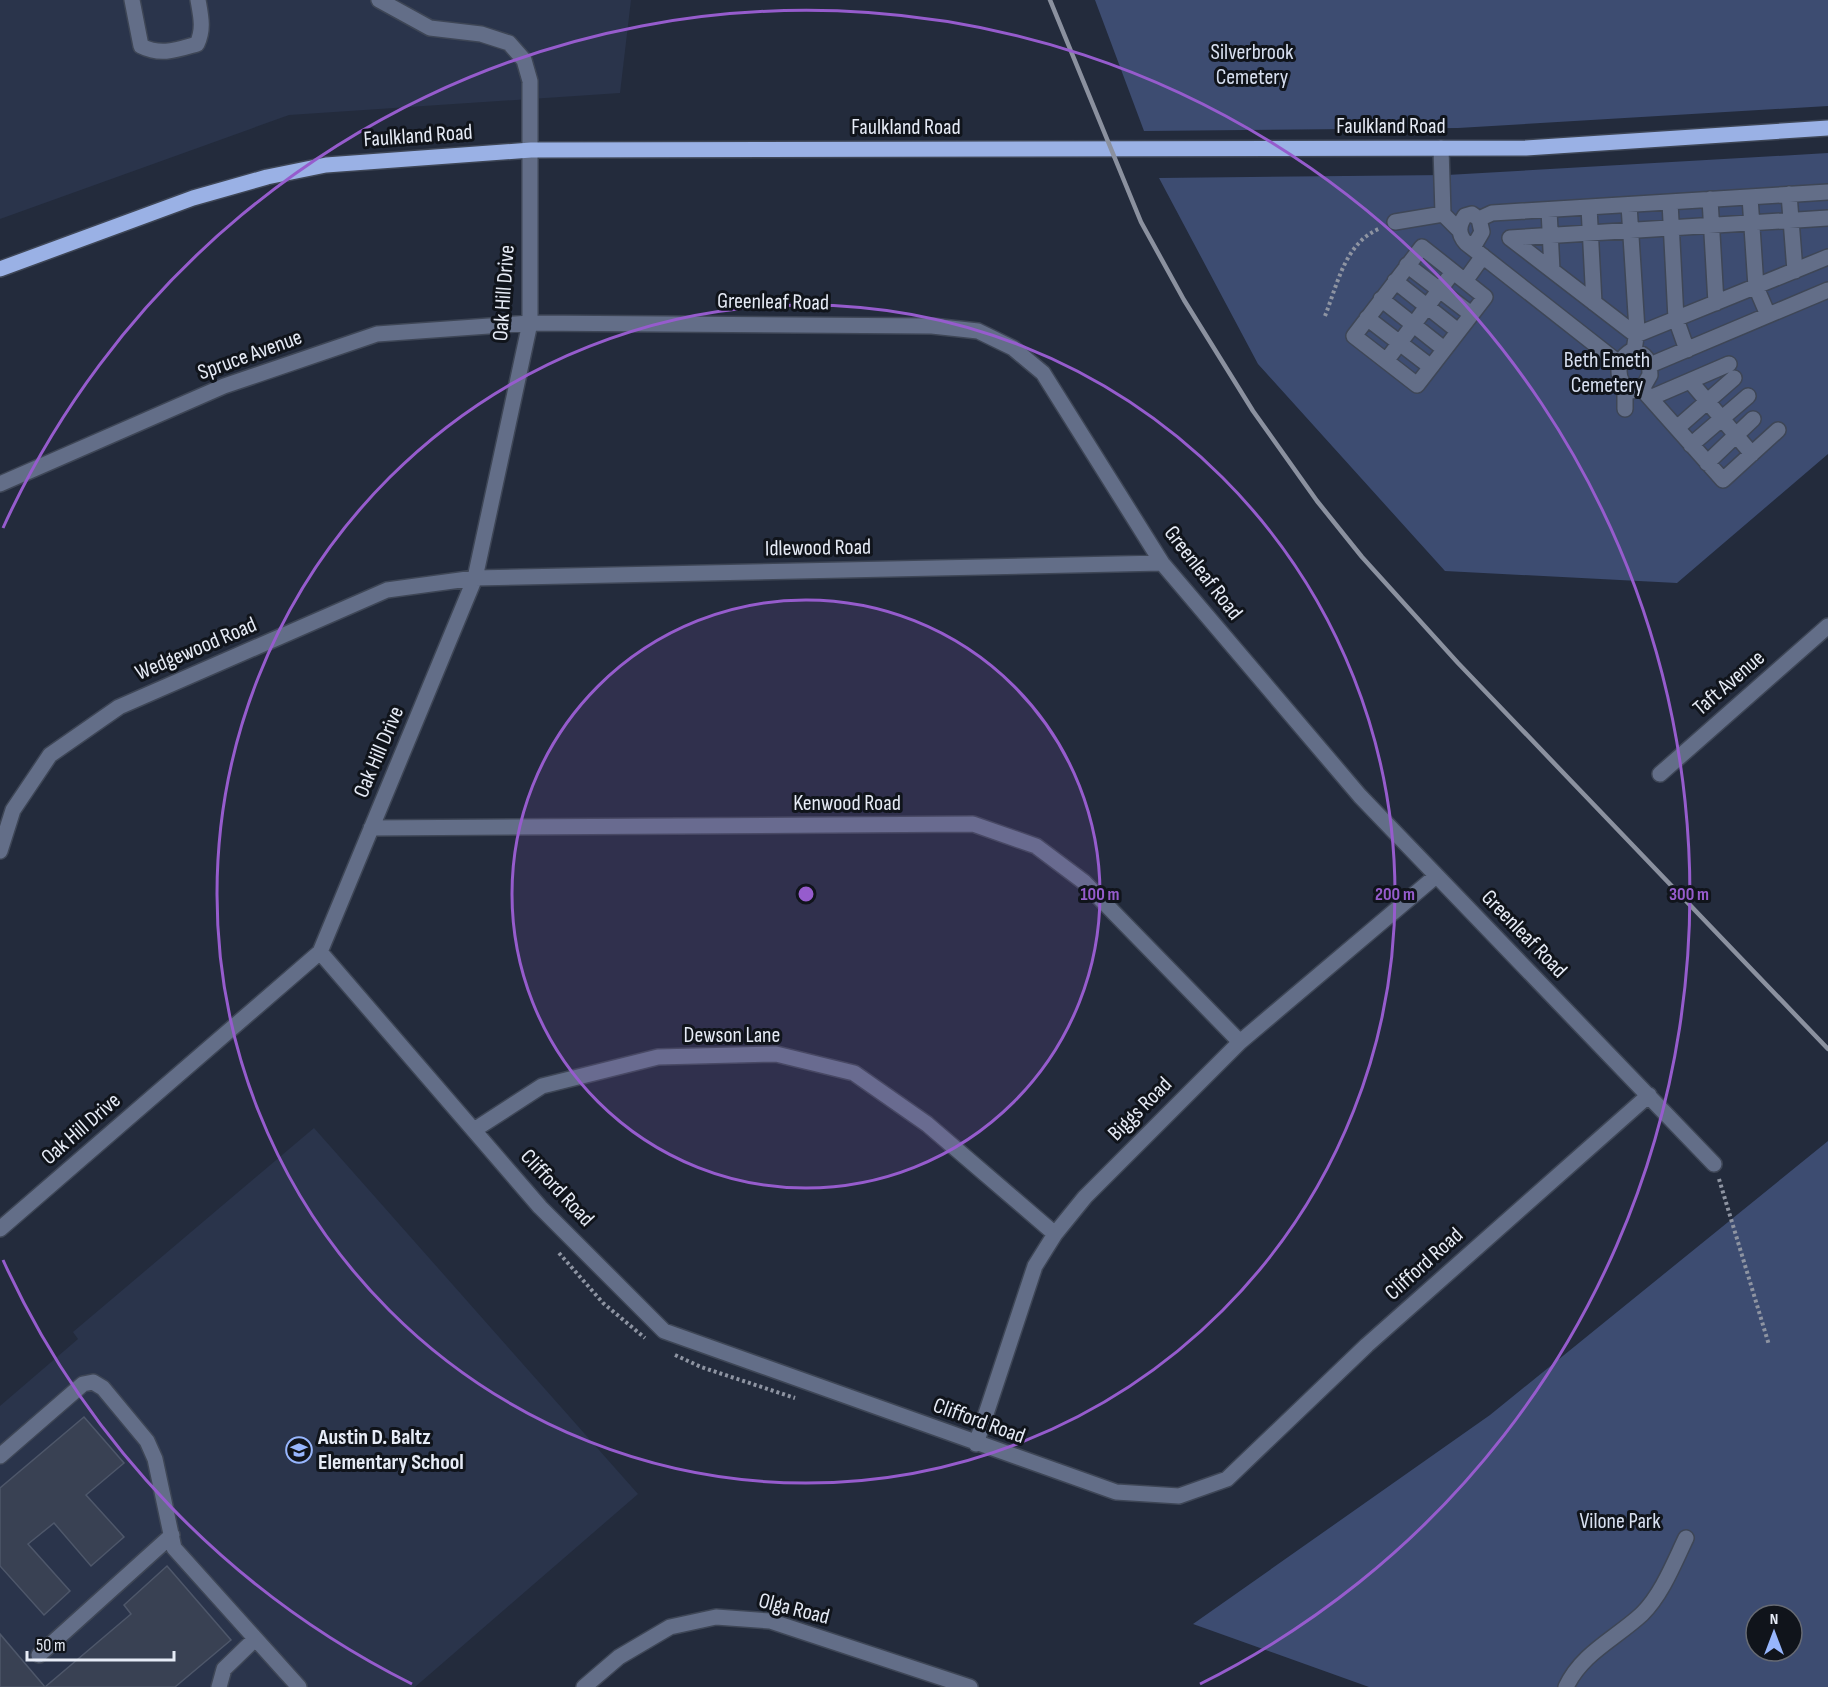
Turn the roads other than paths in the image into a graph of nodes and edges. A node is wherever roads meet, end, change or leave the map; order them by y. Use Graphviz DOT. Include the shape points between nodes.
graph roads {
  1 [pos="132,0"];
  2 [pos="198,0"];
  3 [pos="379,0"];
  4 [pos="1828,128"];
  5 [pos="1441,148"];
  6 [pos="531,150"];
  7 [pos="1828,192"];
  8 [pos="1789,194"];
  9 [pos="1750,197"];
  10 [pos="1710,199"];
  11 [pos="1670,202"];
  12 [pos="1629,205"];
  13 [pos="1589,207"];
  14 [pos="1549,210"];
  15 [pos="1443,214"];
  16 [pos="1828,218"];
  17 [pos="1479,219"];
  18 [pos="1791,221"];
  19 [pos="1395,222"];
  20 [pos="1752,223"];
  21 [pos="1711,226"];
  22 [pos="1671,228"];
  23 [pos="1631,230"];
  24 [pos="1591,233"];
  25 [pos="1550,235"];
  26 [pos="1462,236"];
  27 [pos="1483,256"];
  28 [pos="1828,257"];
  29 [pos="1407,265"];
  30 [pos="0,269"];
  31 [pos="1552,270"];
  32 [pos="1796,271"];
  33 [pos="1459,276"];
  34 [pos="1395,281"];
  35 [pos="1756,287"];
  36 [pos="1439,290"];
  37 [pos="1828,290"];
  38 [pos="1381,299"];
  39 [pos="1594,303"];
  40 [pos="1716,303"];
  41 [pos="1426,307"];
  42 [pos="1471,315"];
  43 [pos="1768,315"];
  44 [pos="1367,318"];
  45 [pos="1676,319"];
  46 [pos="530,323"];
  47 [pos="1413,324"];
  48 [pos="1458,332"];
  49 [pos="1636,335"];
  50 [pos="1399,343"];
  51 [pos="1444,349"];
  52 [pos="1687,350"];
  53 [pos="1634,351"];
  54 [pos="1386,361"];
  55 [pos="1620,364"];
  56 [pos="1650,365"];
  57 [pos="1431,368"];
  58 [pos="1690,381"];
  59 [pos="1625,387"];
  60 [pos="1646,393"];
  61 [pos="1748,396"];
  62 [pos="1707,400"];
  63 [pos="1625,409"];
  64 [pos="1722,418"];
  65 [pos="1753,419"];
  66 [pos="1677,428"];
  67 [pos="1778,430"];
  68 [pos="1736,435"];
  69 [pos="1691,445"];
  70 [pos="1752,454"];
  71 [pos="1707,463"];
  72 [pos="0,484"];
  73 [pos="1162,563"];
  74 [pos="475,578"];
  75 [pos="1828,626"];
  76 [pos="1660,774"];
  77 [pos="371,828"];
  78 [pos="0,851"];
  79 [pos="1436,876"];
  80 [pos="320,952"];
  81 [pos="1240,1042"];
  82 [pos="1649,1095"];
  83 [pos="474,1130"];
  84 [pos="1714,1164"];
  85 [pos="0,1229"];
  86 [pos="1055,1234"];
  87 [pos="976,1444"];
  88 [pos="0,1456"];
  89 [pos="172,1536"];
  90 [pos="1686,1538"];
  91 [pos="255,1639"];
  92 [pos="39,1655"];
  93 [pos="219,1687"];
  94 [pos="299,1687"];
  95 [pos="584,1687"];
  96 [pos="970,1687"];
  97 [pos="1566,1687"];
  1 -- 2 [label="street" via="141,46 170,52 196,44 202,24"];
  3 -- 6 [label="street, Oak Hill Drive" via="430,28 481,34 509,43 524,60 530,81"];
  4 -- 5 [label="main road, Faulkland Road" via="1526,148"];
  5 -- 6 [label="main road, Faulkland Road"];
  5 -- 15 [label="street"];
  6 -- 30 [label="main road, Faulkland Road" via="326,165 267,177 144,215"];
  6 -- 46 [label="street, Oak Hill Drive"];
  7 -- 8 [label="street"];
  8 -- 9 [label="street"];
  8 -- 18 [label="street"];
  9 -- 10 [label="street"];
  9 -- 20 [label="street"];
  10 -- 11 [label="street"];
  10 -- 21 [label="street"];
  11 -- 12 [label="street"];
  11 -- 22 [label="street"];
  12 -- 13 [label="street"];
  12 -- 23 [label="street"];
  13 -- 14 [label="street"];
  13 -- 24 [label="street"];
  14 -- 17 [label="street" via="1492,213"];
  14 -- 25 [label="street"];
  15 -- 19 [label="street"];
  15 -- 26 [label="street"];
  16 -- 18 [label="street"];
  17 -- 26 [label="street" via="1472,214 1465,216"];
  17 -- 26 [label="street" via="1479,240 1475,244"];
  18 -- 20 [label="street"];
  18 -- 32 [label="street"];
  20 -- 21 [label="street"];
  20 -- 35 [label="street"];
  21 -- 22 [label="street"];
  21 -- 40 [label="street"];
  22 -- 23 [label="street"];
  22 -- 45 [label="street"];
  23 -- 24 [label="street"];
  23 -- 49 [label="street"];
  24 -- 25 [label="street"];
  24 -- 39 [label="street"];
  25 -- 31 [label="street"];
  25 -- 31 [label="street" via="1510,238"];
  26 -- 27 [label="street"];
  27 -- 33 [label="street"];
  27 -- 55 [label="street"];
  28 -- 32 [label="street"];
  29 -- 33 [label="street" via="1422,247"];
  29 -- 34 [label="street"];
  29 -- 36 [label="street"];
  31 -- 39 [label="street"];
  32 -- 35 [label="street"];
  33 -- 36 [label="street"];
  33 -- 42 [label="street" via="1485,297"];
  34 -- 38 [label="street"];
  34 -- 41 [label="street"];
  35 -- 40 [label="street"];
  35 -- 43 [label="street"];
  36 -- 41 [label="street"];
  36 -- 42 [label="street"];
  37 -- 43 [label="street"];
  38 -- 44 [label="street"];
  38 -- 47 [label="street"];
  39 -- 49 [label="street"];
  40 -- 45 [label="street"];
  41 -- 47 [label="street"];
  41 -- 48 [label="street"];
  42 -- 48 [label="street"];
  43 -- 52 [label="street"];
  44 -- 50 [label="street"];
  44 -- 54 [label="street" via="1354,336"];
  45 -- 49 [label="street"];
  45 -- 52 [label="street"];
  46 -- 72 [label="street, Spruce Avenue" via="377,334 224,386"];
  46 -- 73 [label="street, Greenleaf Road" via="932,326 978,331 1013,348 1043,373"];
  46 -- 74 [label="street, Oak Hill Drive"];
  47 -- 50 [label="street"];
  47 -- 51 [label="street"];
  48 -- 51 [label="street"];
  49 -- 53 [label="street"];
  50 -- 54 [label="street"];
  50 -- 57 [label="street"];
  51 -- 57 [label="street"];
  52 -- 56 [label="street"];
  53 -- 55 [label="street" via="1625,355"];
  53 -- 56 [label="street" via="1642,353"];
  54 -- 57 [label="street" via="1417,385"];
  55 -- 59 [label="street"];
  56 -- 60 [label="street"];
  58 -- 60 [label="street"];
  58 -- 62 [label="street"];
  58 -- 62 [label="street" via="1731,371"];
  59 -- 60 [label="street"];
  59 -- 63 [label="street"];
  60 -- 66 [label="street"];
  61 -- 64 [label="street"];
  62 -- 64 [label="street"];
  62 -- 66 [label="street"];
  64 -- 68 [label="street"];
  64 -- 69 [label="street"];
  65 -- 68 [label="street"];
  66 -- 69 [label="street"];
  67 -- 70 [label="street"];
  68 -- 70 [label="street"];
  68 -- 71 [label="street"];
  69 -- 71 [label="street"];
  70 -- 71 [label="street" via="1722,480"];
  73 -- 74 [label="street, Idlewood Road"];
  73 -- 79 [label="street, Greenleaf Road" via="1360,796"];
  74 -- 77 [label="street, Oak Hill Drive"];
  74 -- 78 [label="street, Wedgewood Road" via="387,590 119,707 50,755 13,810"];
  75 -- 76 [label="street, Taft Avenue"];
  77 -- 80 [label="street, Oak Hill Drive"];
  77 -- 81 [label="street, Kenwood Road" via="973,824 1036,846 1084,882"];
  79 -- 81 [label="street, Biggs Road"];
  79 -- 82 [label="street, Greenleaf Road"];
  80 -- 83 [label="street, Clifford Road"];
  80 -- 85 [label="street, Oak Hill Drive"];
  81 -- 86 [label="street, Biggs Road" via="1085,1197"];
  82 -- 84 [label="street, Greenleaf Road"];
  82 -- 87 [label="street, Clifford Road" via="1367,1345 1227,1479 1179,1496 1116,1492"];
  83 -- 86 [label="street, Dewson Lane" via="543,1086 566,1080 658,1057 776,1054 854,1073 927,1124"];
  83 -- 87 [label="street, Clifford Road" via="540,1207 664,1330"];
  86 -- 87 [label="street, Biggs Road" via="1035,1266"];
  88 -- 89 [label="street" via="83,1384 93,1383 103,1388 147,1441 155,1459"];
  89 -- 91 [label="street" via="174,1548"];
  89 -- 92 [label="street"];
  90 -- 97 [label="street" via="1644,1612 1588,1655"];
  91 -- 93 [label="street" via="224,1669"];
  91 -- 94 [label="street"];
  95 -- 96 [label="street, Olga Road" via="619,1657 670,1627 716,1617 770,1621"];
}
